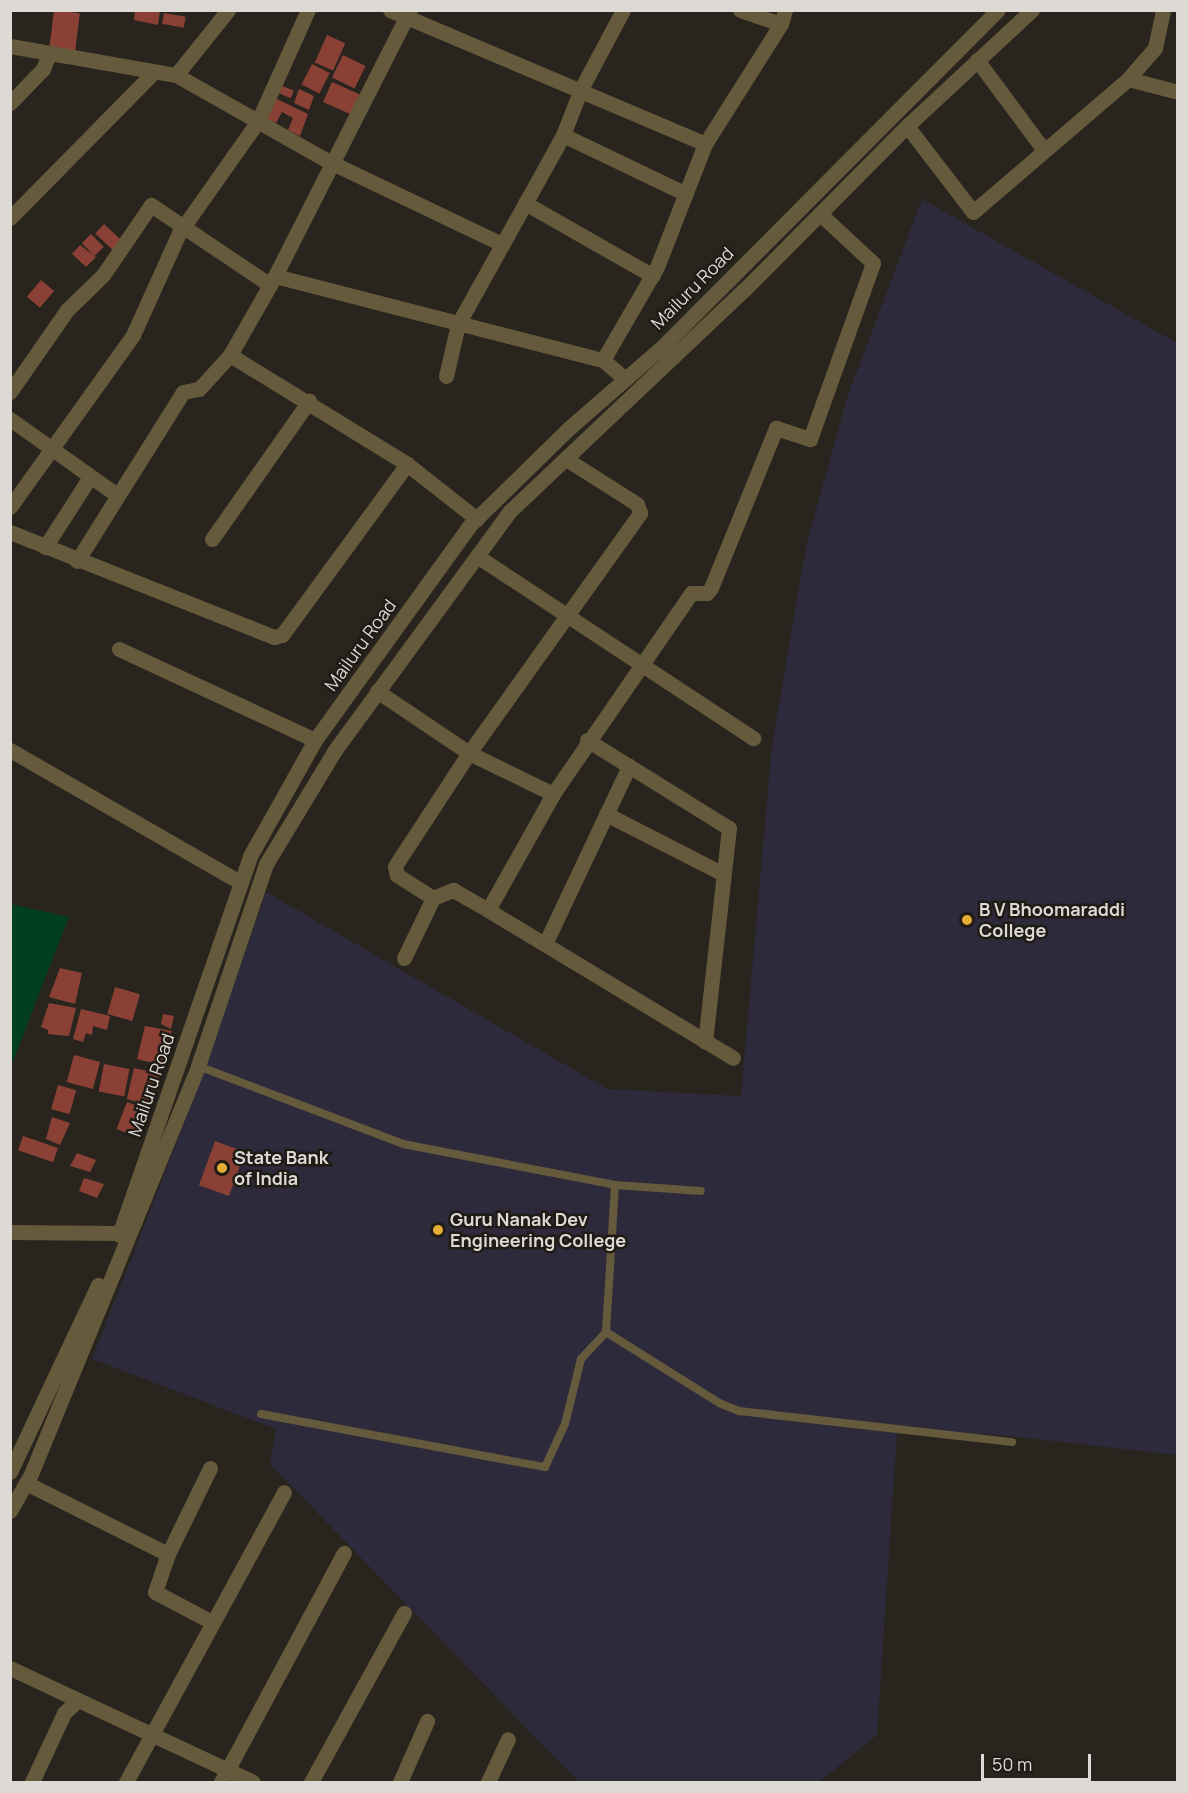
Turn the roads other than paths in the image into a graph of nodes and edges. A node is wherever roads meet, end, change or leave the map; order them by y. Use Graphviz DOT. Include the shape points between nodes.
graph roads {
  1 [pos="228,10"];
  2 [pos="308,10"];
  3 [pos="390,10"];
  4 [pos="623,10"];
  5 [pos="740,10"];
  6 [pos="998,10"];
  7 [pos="1032,10"];
  8 [pos="1163,10"];
  9 [pos="409,14"];
  10 [pos="783,17"];
  11 [pos="10,46"];
  12 [pos="49,54"];
  13 [pos="977,60"];
  14 [pos="154,72"];
  15 [pos="176,75"];
  16 [pos="1128,79"];
  17 [pos="581,89"];
  18 [pos="1178,92"];
  19 [pos="10,103"];
  20 [pos="258,121"];
  21 [pos="907,126"];
  22 [pos="564,135"];
  23 [pos="705,144"];
  24 [pos="1043,149"];
  25 [pos="330,162"];
  26 [pos="686,194"];
  27 [pos="525,202"];
  28 [pos="820,214"];
  29 [pos="10,218"];
  30 [pos="184,226"];
  31 [pos="500,243"];
  32 [pos="652,276"];
  33 [pos="272,280"];
  34 [pos="458,324"];
  35 [pos="230,355"];
  36 [pos="603,360"];
  37 [pos="446,376"];
  38 [pos="625,379"];
  39 [pos="10,392"];
  40 [pos="309,401"];
  41 [pos="10,420"];
  42 [pos="51,452"];
  43 [pos="566,459"];
  44 [pos="407,464"];
  45 [pos="90,477"];
  46 [pos="117,495"];
  47 [pos="10,507"];
  48 [pos="477,519"];
  49 [pos="10,532"];
  50 [pos="212,539"];
  51 [pos="45,547"];
  52 [pos="477,556"];
  53 [pos="77,561"];
  54 [pos="568,617"];
  55 [pos="119,649"];
  56 [pos="640,666"];
  57 [pos="377,691"];
  58 [pos="753,738"];
  59 [pos="315,740"];
  60 [pos="587,740"];
  61 [pos="10,750"];
  62 [pos="469,753"];
  63 [pos="629,766"];
  64 [pos="553,794"];
  65 [pos="606,814"];
  66 [pos="723,874"];
  67 [pos="240,882"];
  68 [pos="433,897"];
  69 [pos="488,910"];
  70 [pos="545,944"];
  71 [pos="404,958"];
  72 [pos="705,1042"];
  73 [pos="733,1058"];
  74 [pos="180,1061"];
  75 [pos="198,1066"];
  76 [pos="615,1185"];
  77 [pos="701,1191"];
  78 [pos="10,1232"];
  79 [pos="119,1233"];
  80 [pos="606,1332"];
  81 [pos="261,1414"];
  82 [pos="1012,1442"];
  83 [pos="210,1468"];
  84 [pos="10,1472"];
  85 [pos="26,1483"];
  86 [pos="284,1492"];
  87 [pos="10,1511"];
  88 [pos="344,1553"];
  89 [pos="168,1554"];
  90 [pos="404,1613"];
  91 [pos="212,1622"];
  92 [pos="12,1671"];
  93 [pos="78,1700"];
  94 [pos="428,1721"];
  95 [pos="151,1734"];
  96 [pos="508,1739"];
  97 [pos="225,1777"];
  98 [pos="32,1782"];
  99 [pos="126,1782"];
  100 [pos="253,1782"];
  101 [pos="311,1782"];
  102 [pos="400,1782"];
  103 [pos="488,1782"];
  1 -- 15 [label="street"];
  2 -- 20 [label="street"];
  3 -- 9 [label="street"];
  4 -- 17 [label="street"];
  5 -- 10 [label="street"];
  6 -- 38 [label="street, Mailuru Road"];
  7 -- 13 [label="street"];
  8 -- 16 [label="street" via="1155,48"];
  9 -- 17 [label="street"];
  9 -- 25 [label="street"];
  10 -- 23 [label="street"];
  11 -- 12 [label="street"];
  12 -- 14 [label="street"];
  12 -- 19 [label="street" via="43,69"];
  13 -- 21 [label="street"];
  13 -- 24 [label="street"];
  14 -- 15 [label="street"];
  14 -- 29 [label="street"];
  15 -- 20 [label="street"];
  16 -- 18 [label="street"];
  16 -- 24 [label="street"];
  17 -- 22 [label="street"];
  17 -- 23 [label="street"];
  20 -- 25 [label="street"];
  20 -- 30 [label="street"];
  21 -- 24 [label="street" via="973,212"];
  21 -- 28 [label="street"];
  22 -- 26 [label="street"];
  22 -- 27 [label="street"];
  23 -- 26 [label="street"];
  25 -- 31 [label="street"];
  25 -- 33 [label="street"];
  26 -- 32 [label="street"];
  27 -- 31 [label="street"];
  27 -- 32 [label="street"];
  28 -- 43 [label="street"];
  28 -- 56 [label="street" via="873,263 810,439 776,428 711,588 706,593 691,593"];
  30 -- 33 [label="street"];
  30 -- 39 [label="street" via="149,206 104,275 68,310"];
  30 -- 42 [label="street" via="133,335"];
  31 -- 34 [label="street"];
  32 -- 36 [label="street"];
  33 -- 34 [label="street"];
  33 -- 35 [label="street"];
  34 -- 36 [label="street"];
  34 -- 37 [label="street"];
  35 -- 40 [label="street"];
  35 -- 46 [label="street" via="199,389 183,393"];
  36 -- 38 [label="street"];
  38 -- 48 [label="street, Mailuru Road"];
  40 -- 44 [label="street"];
  40 -- 50 [label="street"];
  41 -- 42 [label="street"];
  42 -- 45 [label="street"];
  42 -- 47 [label="street"];
  43 -- 52 [label="street" via="510,511"];
  43 -- 54 [label="street" via="638,504 641,510"];
  44 -- 48 [label="street"];
  44 -- 53 [label="street" via="282,635 267,636"];
  45 -- 46 [label="street"];
  45 -- 51 [label="street"];
  46 -- 53 [label="street"];
  48 -- 59 [label="street, Mailuru Road"];
  49 -- 51 [label="street"];
  51 -- 53 [label="street"];
  52 -- 54 [label="street"];
  52 -- 57 [label="street"];
  54 -- 56 [label="street"];
  54 -- 62 [label="street"];
  55 -- 59 [label="street"];
  56 -- 58 [label="street"];
  56 -- 60 [label="street"];
  57 -- 62 [label="street"];
  57 -- 75 [label="street" via="329,758 266,864"];
  59 -- 67 [label="street, Mailuru Road" via="263,830"];
  60 -- 63 [label="street"];
  60 -- 64 [label="street"];
  61 -- 67 [label="street"];
  62 -- 64 [label="street"];
  62 -- 68 [label="street" via="395,866 397,875"];
  63 -- 65 [label="street"];
  63 -- 66 [label="street" via="729,828"];
  64 -- 69 [label="street"];
  65 -- 66 [label="street"];
  65 -- 70 [label="street"];
  66 -- 72 [label="street"];
  67 -- 74 [label="street, Mailuru Road"];
  68 -- 69 [label="street" via="453,890"];
  68 -- 71 [label="street"];
  69 -- 70 [label="street"];
  70 -- 72 [label="street"];
  72 -- 73 [label="street"];
  74 -- 75 [label="street"];
  74 -- 79 [label="street, Mailuru Road"];
  75 -- 76 [label="lane" via="403,1144"];
  75 -- 85 [label="street"];
  76 -- 77 [label="lane"];
  76 -- 80 [label="lane"];
  78 -- 79 [label="street"];
  79 -- 84 [label="street, Mailuru Road"];
  80 -- 81 [label="lane" via="581,1359 565,1424 545,1467"];
  80 -- 82 [label="lane" via="739,1411"];
  83 -- 89 [label="street"];
  85 -- 87 [label="street"];
  85 -- 89 [label="street"];
  86 -- 91 [label="street"];
  88 -- 97 [label="street"];
  89 -- 91 [label="street" via="156,1594"];
  90 -- 101 [label="street"];
  91 -- 95 [label="street"];
  92 -- 93 [label="street"];
  93 -- 95 [label="street"];
  93 -- 98 [label="street" via="64,1713"];
  94 -- 102 [label="street"];
  95 -- 97 [label="street"];
  95 -- 99 [label="street"];
  96 -- 103 [label="street"];
  97 -- 100 [label="street"];
}
